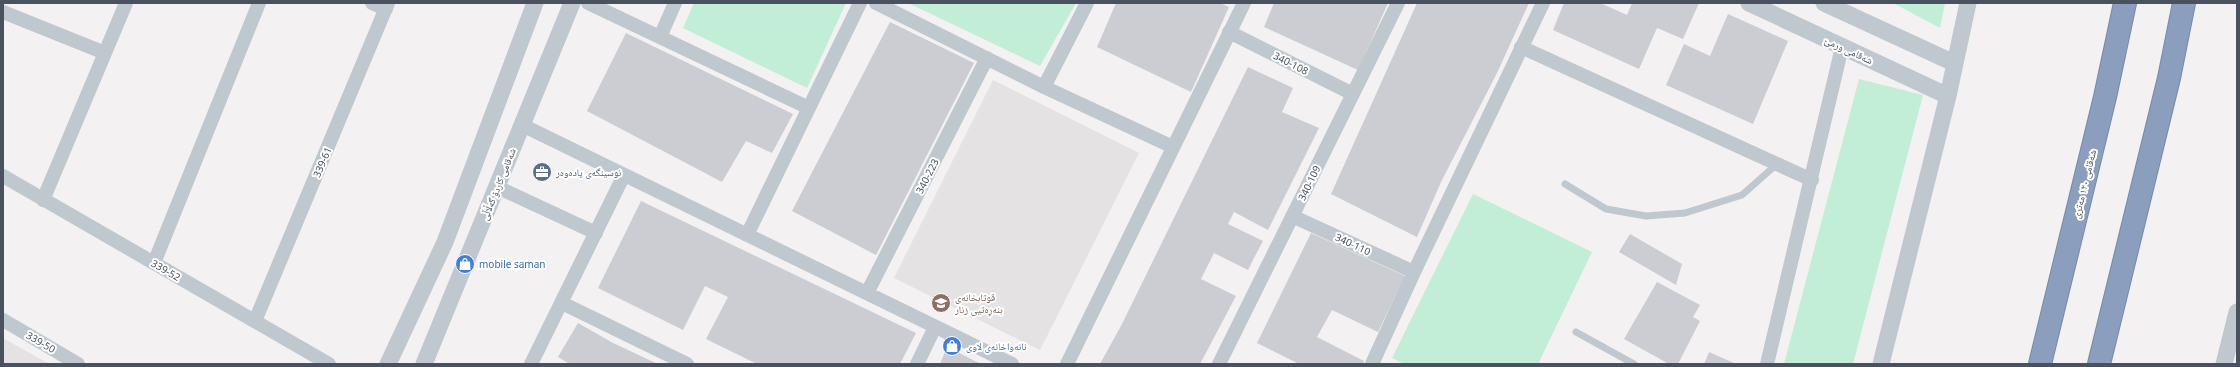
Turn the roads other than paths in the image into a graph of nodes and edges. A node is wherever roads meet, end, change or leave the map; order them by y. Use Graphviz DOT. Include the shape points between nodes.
graph roads {
  1 [pos="126,3"];
  2 [pos="259,3"];
  3 [pos="372,3"];
  4 [pos="535,3"];
  5 [pos="572,3"];
  6 [pos="588,3"];
  7 [pos="675,3"];
  8 [pos="860,3"];
  9 [pos="876,3"];
  10 [pos="1087,3"];
  11 [pos="1244,3"];
  12 [pos="1398,3"];
  13 [pos="1543,3"];
  14 [pos="1749,3"];
  15 [pos="1824,3"];
  16 [pos="1968,3"];
  17 [pos="2125,3"];
  18 [pos="2184,3"];
  19 [pos="387,6"];
  20 [pos="1845,8"];
  21 [pos="3,12"];
  22 [pos="1229,32"];
  23 [pos="660,37"];
  24 [pos="1521,47"];
  25 [pos="1842,48"];
  26 [pos="105,54"];
  27 [pos="987,58"];
  28 [pos="1954,63"];
  29 [pos="1044,87"];
  30 [pos="1353,94"];
  31 [pos="1948,96"];
  32 [pos="809,108"];
  33 [pos="522,125"];
  34 [pos="1173,147"];
  35 [pos="1778,164"];
  36 [pos="624,175"];
  37 [pos="3,176"];
  38 [pos="1812,180"];
  39 [pos="1565,184"];
  40 [pos="497,187"];
  41 [pos="44,200"];
  42 [pos="1292,216"];
  43 [pos="596,233"];
  44 [pos="747,235"];
  45 [pos="154,263"];
  46 [pos="1414,272"];
  47 [pos="867,293"];
  48 [pos="562,303"];
  49 [pos="2237,312"];
  50 [pos="2051,319"];
  51 [pos="3,320"];
  52 [pos="255,321"];
  53 [pos="935,327"];
  54 [pos="1576,332"];
  55 [pos="78,364"];
  56 [pos="329,364"];
  57 [pos="388,364"];
  58 [pos="424,364"];
  59 [pos="531,364"];
  60 [pos="687,364"];
  61 [pos="917,364"];
  62 [pos="1012,364"];
  63 [pos="1067,364"];
  64 [pos="1220,364"];
  65 [pos="1372,364"];
  66 [pos="1634,364"];
  67 [pos="1767,364"];
  68 [pos="1882,364"];
  69 [pos="2033,364"];
  70 [pos="2040,364"];
  71 [pos="2099,364"];
  72 [pos="2224,364"];
  1 -- 26 [label="street"];
  2 -- 45 [label="street"];
  3 -- 19 [label="street"];
  4 -- 57 [label="street" via="445,242"];
  5 -- 33 [label="street, شەقامی کاردۆ گەڵاڵی"];
  6 -- 23 [label="street"];
  7 -- 23 [label="street"];
  8 -- 32 [label="street"];
  9 -- 27 [label="street"];
  10 -- 29 [label="street"];
  11 -- 22 [label="street"];
  12 -- 30 [label="street, 340-109"];
  13 -- 24 [label="street"];
  14 -- 25 [label="street, شەقامی ورمێ"];
  15 -- 20 [label="street"];
  16 -- 28 [label="street"];
  17 -- 50 [label="highway, شەقامی ١٢٠ مەتری"];
  18 -- 71 [label="highway" via="2169,78"];
  19 -- 52 [label="street, 339-61"];
  20 -- 28 [label="street"];
  21 -- 26 [label="street"];
  22 -- 30 [label="street, 340-108"];
  22 -- 34 [label="street"];
  23 -- 32 [label="street"];
  24 -- 35 [label="street"];
  24 -- 46 [label="street"];
  25 -- 31 [label="street, شەقامی ورمێ"];
  25 -- 38 [label="street"];
  26 -- 41 [label="street"];
  27 -- 29 [label="street"];
  27 -- 47 [label="street, 340-223"];
  28 -- 31 [label="street"];
  29 -- 34 [label="street"];
  30 -- 42 [label="street, 340-109"];
  31 -- 68 [label="street"];
  32 -- 44 [label="street"];
  33 -- 36 [label="street"];
  33 -- 40 [label="street, شەقامی کاردۆ گەڵاڵی"];
  34 -- 63 [label="street"];
  35 -- 38 [label="street"];
  35 -- 39 [label="lane" via="1742,195 1685,213 1646,216 1606,209"];
  36 -- 43 [label="street"];
  36 -- 44 [label="street"];
  37 -- 41 [label="street, 339-52"];
  38 -- 67 [label="street"];
  40 -- 43 [label="street"];
  40 -- 58 [label="street, شەقامی کاردۆ گەڵاڵی"];
  41 -- 45 [label="street, 339-52"];
  42 -- 46 [label="street, 340-110"];
  42 -- 64 [label="street, 340-109"];
  43 -- 48 [label="street"];
  44 -- 47 [label="street"];
  45 -- 52 [label="street, 339-52"];
  46 -- 65 [label="street"];
  47 -- 53 [label="street"];
  48 -- 59 [label="street"];
  48 -- 60 [label="street"];
  49 -- 72 [label="street"];
  50 -- 69 [label="highway"];
  50 -- 70 [label="highway, شەقامی ١٢٠ مەتری"];
  51 -- 55 [label="street, 339-50"];
  52 -- 56 [label="street, 339-52"];
  53 -- 61 [label="street"];
  53 -- 62 [label="street"];
  54 -- 66 [label="lane"];
}
